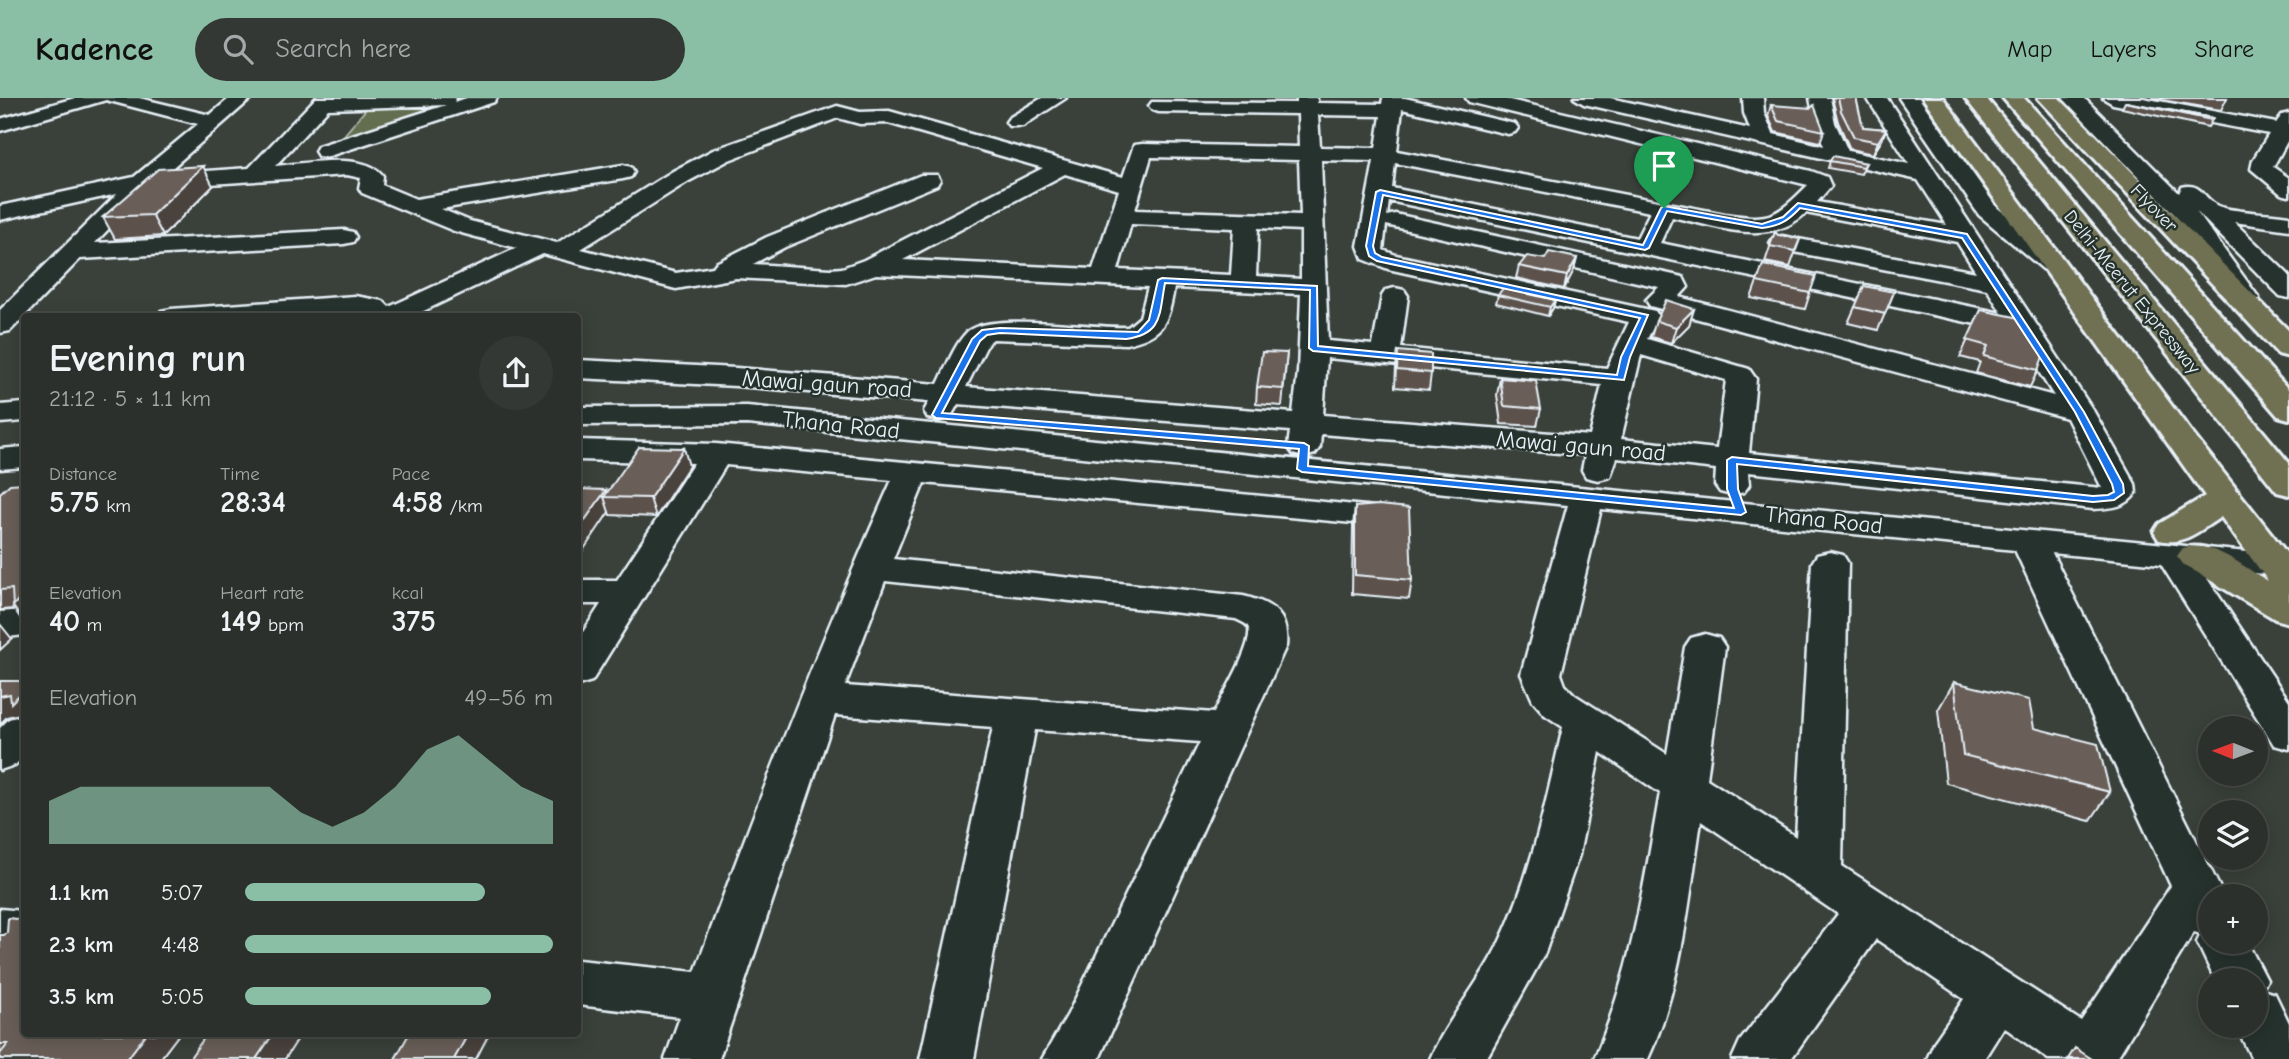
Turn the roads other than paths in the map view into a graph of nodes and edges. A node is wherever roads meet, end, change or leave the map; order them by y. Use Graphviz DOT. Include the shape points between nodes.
graph roads {
  1 [pos="97,98"];
  2 [pos="114,98"];
  3 [pos="220,98"];
  4 [pos="242,98"];
  5 [pos="475,98"];
  6 [pos="487,98"];
  7 [pos="1056,98"];
  8 [pos="1476,98"];
  9 [pos="1584,98"];
  10 [pos="1698,98"];
  11 [pos="1753,98"];
  12 [pos="1820,98"];
  13 [pos="1877,98"];
  14 [pos="1909,98"];
  15 [pos="1933,98"];
  16 [pos="1975,98"];
  17 [pos="2013,98"];
  18 [pos="2048,98"];
  19 [pos="2073,98"];
  20 [pos="2094,98"];
  21 [pos="2113,98"];
  22 [pos="325,100"];
  23 [pos="368,102"];
  24 [pos="1160,102"];
  25 [pos="1307,103"];
  26 [pos="1390,103"];
  27 [pos="829,105"];
  28 [pos="2181,112"];
  29 [pos="1680,119"];
  30 [pos="205,120"];
  31 [pos="1016,122"];
  32 [pos="0,125"];
  33 [pos="1528,133"];
  34 [pos="2284,136"];
  35 [pos="1763,138"];
  36 [pos="1142,150"];
  37 [pos="326,151"];
  38 [pos="1312,154"];
  39 [pos="1386,155"];
  40 [pos="1839,155"];
  41 [pos="1062,167"];
  42 [pos="310,170"];
  43 [pos="623,172"];
  44 [pos="256,174"];
  45 [pos="1927,175"];
  46 [pos="929,180"];
  47 [pos="142,183"];
  48 [pos="1158,184"];
  49 [pos="111,189"];
  50 [pos="1285,189"];
  51 [pos="2289,189"];
  52 [pos="1128,192"];
  53 [pos="1794,199"];
  54 [pos="1312,201"];
  55 [pos="1378,204"];
  56 [pos="415,206"];
  57 [pos="1664,208"];
  58 [pos="2211,212"];
  59 [pos="0,213"];
  60 [pos="86,214"];
  61 [pos="1246,221"];
  62 [pos="2289,223"];
  63 [pos="0,230"];
  64 [pos="1965,236"];
  65 [pos="344,237"];
  66 [pos="1782,243"];
  67 [pos="1645,248"];
  68 [pos="549,249"];
  69 [pos="2253,252"];
  70 [pos="70,253"];
  71 [pos="2289,259"];
  72 [pos="2052,263"];
  73 [pos="873,265"];
  74 [pos="718,272"];
  75 [pos="1103,278"];
  76 [pos="1162,280"];
  77 [pos="1995,283"];
  78 [pos="1242,284"];
  79 [pos="1314,287"];
  80 [pos="2289,290"];
  81 [pos="0,295"];
  82 [pos="1395,296"];
  83 [pos="1652,308"];
  84 [pos="228,313"];
  85 [pos="382,313"];
  86 [pos="397,313"];
  87 [pos="2259,317"];
  88 [pos="2025,326"];
  89 [pos="0,328"];
  90 [pos="21,328"];
  91 [pos="1632,343"];
  92 [pos="1313,348"];
  93 [pos="2289,348"];
  94 [pos="1386,355"];
  95 [pos="581,369"];
  96 [pos="1621,378"];
  97 [pos="581,399"];
  98 [pos="942,404"];
  99 [pos="2289,409"];
  100 [pos="21,412"];
  101 [pos="2079,412"];
  102 [pos="0,414"];
  103 [pos="581,416"];
  104 [pos="21,439"];
  105 [pos="0,441"];
  106 [pos="1304,446"];
  107 [pos="581,450"];
  108 [pos="716,454"];
  109 [pos="21,457"];
  110 [pos="0,459"];
  111 [pos="912,472"];
  112 [pos="1596,473"];
  113 [pos="2289,485"];
  114 [pos="1735,487"];
  115 [pos="2225,499"];
  116 [pos="1364,514"];
  117 [pos="2028,540"];
  118 [pos="2180,547"];
  119 [pos="2274,562"];
  120 [pos="1830,563"];
  121 [pos="870,568"];
  122 [pos="581,592"];
  123 [pos="629,592"];
  124 [pos="2289,610"];
  125 [pos="21,623"];
  126 [pos="0,625"];
  127 [pos="1705,647"];
  128 [pos="581,666"];
  129 [pos="819,699"];
  130 [pos="1017,713"];
  131 [pos="1585,721"];
  132 [pos="1228,729"];
  133 [pos="21,733"];
  134 [pos="2289,734"];
  135 [pos="0,754"];
  136 [pos="1685,786"];
  137 [pos="1818,875"];
  138 [pos="2198,892"];
  139 [pos="1870,909"];
  140 [pos="2198,909"];
  141 [pos="0,930"];
  142 [pos="21,932"];
  143 [pos="581,983"];
  144 [pos="1997,993"];
  145 [pos="712,997"];
  146 [pos="2268,1036"];
  147 [pos="2090,1058"];
  148 [pos="692,1059"];
  149 [pos="947,1059"];
  150 [pos="1069,1059"];
  151 [pos="1457,1059"];
  152 [pos="1621,1059"];
  153 [pos="1759,1059"];
  154 [pos="1954,1059"];
  155 [pos="2279,1059"];
  1 -- 32 [label="street"];
  2 -- 30 [label="street"];
  3 -- 30 [label="street"];
  4 -- 30 [label="street"];
  5 -- 23 [label="street"];
  6 -- 37 [label="street"];
  7 -- 31 [label="street"];
  8 -- 53 [label="street" via="1813,179 1820,186"];
  9 -- 29 [label="street"];
  10 -- 29 [label="street"];
  11 -- 35 [label="street"];
  12 -- 40 [label="street"];
  13 -- 45 [label="street, Mawai gaun road"];
  14 -- 72 [label="street" via="1987,210"];
  15 -- 72 [label="highway"];
  16 -- 113 [label="highway, Delhi-Meerut Expressway"];
  17 -- 99 [label="highway, Delhi-Meerut Expressway"];
  18 -- 87 [label="highway, Flyover"];
  19 -- 87 [label="street" via="2184,211"];
  20 -- 58 [label="street"];
  21 -- 28 [label="street"];
  22 -- 23 [label="street"];
  22 -- 44 [label="street"];
  23 -- 37 [label="street"];
  24 -- 25 [label="street"];
  24 -- 36 [label="street"];
  25 -- 26 [label="street"];
  25 -- 38 [label="street"];
  26 -- 33 [label="street"];
  26 -- 39 [label="street"];
  27 -- 41 [label="street" via="860,118 889,117"];
  27 -- 68 [label="street" via="721,155"];
  28 -- 34 [label="street"];
  29 -- 35 [label="street"];
  30 -- 47 [label="street"];
  30 -- 49 [label="street" via="146,156"];
  34 -- 51 [label="street" via="2262,169"];
  35 -- 40 [label="street"];
  36 -- 38 [label="street"];
  36 -- 52 [label="street"];
  37 -- 42 [label="street"];
  38 -- 39 [label="street"];
  38 -- 54 [label="street"];
  39 -- 55 [label="street"];
  39 -- 57 [label="street" via="1482,153"];
  40 -- 45 [label="street"];
  41 -- 52 [label="street"];
  41 -- 73 [label="street"];
  42 -- 44 [label="street"];
  42 -- 56 [label="street" via="365,170 372,176 370,188"];
  43 -- 56 [label="street"];
  44 -- 47 [label="street"];
  45 -- 64 [label="street, Mawai gaun road"];
  46 -- 74 [label="street" via="776,242"];
  47 -- 49 [label="street"];
  47 -- 70 [label="street"];
  48 -- 52 [label="street"];
  49 -- 59 [label="street"];
  49 -- 60 [label="street"];
  50 -- 54 [label="street"];
  52 -- 61 [label="street"];
  52 -- 75 [label="street"];
  53 -- 57 [label="street" via="1786,219 1762,226"];
  53 -- 64 [label="street"];
  54 -- 61 [label="street"];
  54 -- 79 [label="street"];
  55 -- 67 [label="street"];
  55 -- 83 [label="street" via="1370,246 1380,259"];
  55 -- 83 [label="street" via="1674,283"];
  56 -- 68 [label="street" via="462,226"];
  57 -- 67 [label="street"];
  58 -- 62 [label="street"];
  58 -- 69 [label="street"];
  60 -- 63 [label="street"];
  60 -- 81 [label="street"];
  61 -- 78 [label="street"];
  64 -- 77 [label="street, Mawai gaun road"];
  65 -- 70 [label="street"];
  66 -- 77 [label="street"];
  67 -- 88 [label="street"];
  68 -- 74 [label="street" via="676,281"];
  68 -- 86 [label="street"];
  69 -- 71 [label="street"];
  69 -- 80 [label="street"];
  70 -- 89 [label="street"];
  72 -- 115 [label="highway"];
  73 -- 74 [label="street" via="846,276"];
  73 -- 75 [label="street"];
  75 -- 76 [label="street"];
  76 -- 78 [label="street"];
  76 -- 98 [label="street" via="1153,320 1141,334 985,332 976,339"];
  77 -- 88 [label="street, Mawai gaun road"];
  78 -- 79 [label="street"];
  79 -- 92 [label="street"];
  82 -- 94 [label="street"];
  83 -- 91 [label="street"];
  83 -- 101 [label="street"];
  84 -- 85 [label="street" via="355,304"];
  87 -- 93 [label="highway, Flyover"];
  88 -- 101 [label="street, Mawai gaun road"];
  89 -- 90 [label="street"];
  91 -- 96 [label="street"];
  91 -- 114 [label="street" via="1741,379"];
  92 -- 94 [label="street"];
  92 -- 106 [label="street"];
  94 -- 96 [label="street"];
  95 -- 98 [label="street, Mawai gaun road" via="736,377"];
  96 -- 112 [label="street"];
  97 -- 98 [label="street, Thana Road"];
  98 -- 106 [label="street, Thana Road"];
  100 -- 102 [label="street"];
  101 -- 114 [label="street, Mawai gaun road" via="2118,484 2119,493 2110,498"];
  103 -- 106 [label="street, Thana Road" via="747,415"];
  104 -- 105 [label="street"];
  106 -- 112 [label="street, Thana Road"];
  106 -- 112 [label="street, Mawai gaun road"];
  107 -- 108 [label="street"];
  108 -- 111 [label="street"];
  108 -- 123 [label="street"];
  109 -- 110 [label="street"];
  111 -- 116 [label="street"];
  111 -- 121 [label="street"];
  112 -- 114 [label="street, Thana Road"];
  112 -- 114 [label="street, Mawai gaun road"];
  112 -- 131 [label="street" via="1541,674 1547,691 1560,705"];
  114 -- 117 [label="street, Thana Road"];
  114 -- 118 [label="street, Thana Road"];
  115 -- 118 [label="highway"];
  115 -- 119 [label="highway"];
  117 -- 118 [label="street, Thana Road"];
  117 -- 138 [label="street"];
  118 -- 119 [label="street, Thana Road"];
  118 -- 124 [label="highway"];
  118 -- 134 [label="street"];
  120 -- 137 [label="street"];
  121 -- 129 [label="street"];
  121 -- 132 [label="street" via="1251,611 1268,629 1266,646"];
  122 -- 123 [label="street"];
  123 -- 128 [label="street"];
  125 -- 126 [label="street"];
  127 -- 136 [label="street"];
  129 -- 130 [label="street"];
  129 -- 145 [label="street"];
  130 -- 132 [label="street"];
  130 -- 149 [label="street"];
  131 -- 136 [label="street"];
  131 -- 151 [label="street" via="1556,855 1520,953"];
  132 -- 150 [label="street" via="1087,1031"];
  133 -- 135 [label="street"];
  136 -- 137 [label="street"];
  136 -- 152 [label="street" via="1655,950 1633,1037"];
  137 -- 139 [label="street"];
  139 -- 144 [label="street"];
  139 -- 153 [label="street"];
  140 -- 147 [label="street"];
  141 -- 142 [label="street"];
  143 -- 145 [label="street"];
  144 -- 147 [label="street"];
  144 -- 154 [label="street"];
  145 -- 148 [label="street"];
  146 -- 155 [label="street"];
}
